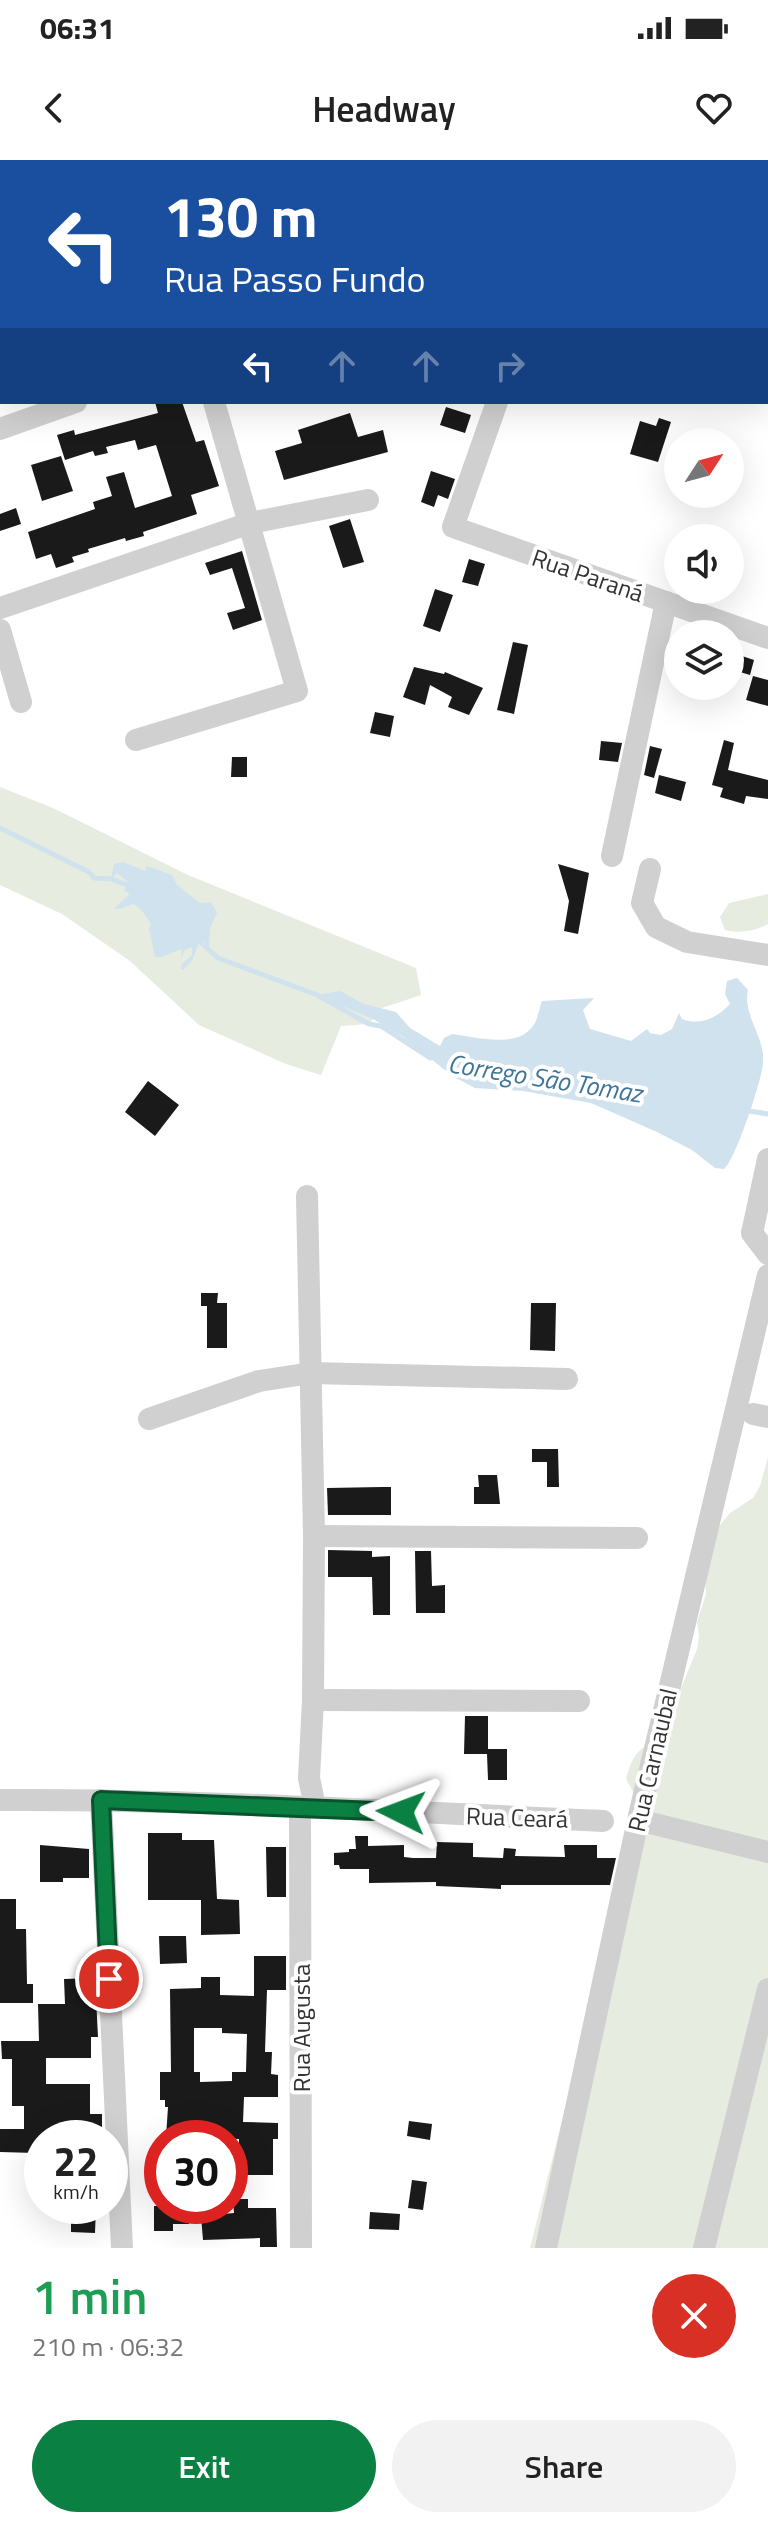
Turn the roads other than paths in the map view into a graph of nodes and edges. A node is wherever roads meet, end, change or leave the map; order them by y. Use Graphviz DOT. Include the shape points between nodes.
graph roads {
  1 [pos="70,404"];
  2 [pos="215,404"];
  3 [pos="496,404"];
  4 [pos="0,429"];
  5 [pos="368,500"];
  6 [pos="250,523"];
  7 [pos="664,601"];
  8 [pos="666,604"];
  9 [pos="672,604"];
  10 [pos="0,608"];
  11 [pos="0,630"];
  12 [pos="768,638"];
  13 [pos="21,702"];
  14 [pos="136,740"];
  15 [pos="612,856"];
  16 [pos="650,869"];
  17 [pos="768,955"];
  18 [pos="768,1159"];
  19 [pos="307,1196"];
  20 [pos="768,1254"];
  21 [pos="768,1275"];
  22 [pos="311,1373"];
  23 [pos="567,1379"];
  24 [pos="149,1419"];
  25 [pos="314,1536"];
  26 [pos="637,1538"];
  27 [pos="313,1700"];
  28 [pos="579,1701"];
  29 [pos="0,1800"];
  30 [pos="101,1800"];
  31 [pos="308,1807"];
  32 [pos="638,1820"];
  33 [pos="603,1821"];
  34 [pos="768,1852"];
  35 [pos="768,1989"];
  36 [pos="122,2248"];
  37 [pos="301,2248"];
  38 [pos="546,2248"];
  39 [pos="704,2248"];
  1 -- 4 [label="street"];
  2 -- 6 [label="street"];
  3 -- 7 [label="street, Rua Paraná" via="453,527"];
  5 -- 6 [label="street"];
  6 -- 10 [label="street"];
  6 -- 14 [label="street" via="297,691"];
  8 -- 15 [label="street"];
  9 -- 12 [label="street, Rua Paraná"];
  11 -- 13 [label="street"];
  16 -- 17 [label="street" via="642,903 656,927 687,942"];
  18 -- 20 [label="street" via="752,1233"];
  19 -- 22 [label="street, Rua Augusta"];
  21 -- 32 [label="street, Rua Carnaubal"];
  22 -- 23 [label="street"];
  22 -- 24 [label="street" via="259,1381"];
  22 -- 25 [label="street, Rua Augusta"];
  25 -- 26 [label="street"];
  25 -- 27 [label="street, Rua Augusta"];
  27 -- 28 [label="street"];
  27 -- 31 [label="street, Rua Augusta"];
  29 -- 30 [label="street, Rua Ceará"];
  30 -- 31 [label="street, Rua Ceará"];
  30 -- 36 [label="street"];
  31 -- 33 [label="street, Rua Ceará"];
  31 -- 37 [label="street, Rua Augusta"];
  32 -- 34 [label="street"];
  32 -- 38 [label="street, Rua Carnaubal"];
  35 -- 39 [label="street"];
}
